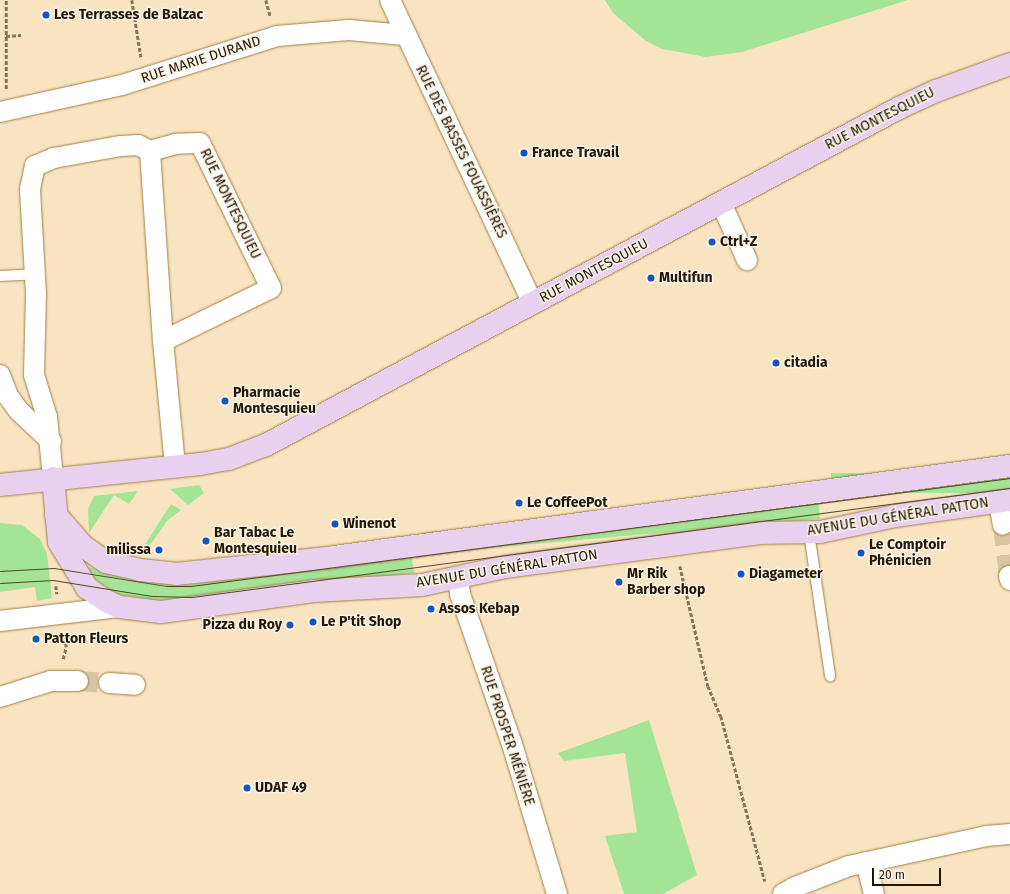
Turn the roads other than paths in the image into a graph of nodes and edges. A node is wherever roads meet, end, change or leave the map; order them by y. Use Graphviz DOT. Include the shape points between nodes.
graph roads {
  1 [pos="390,0"];
  2 [pos="405,35"];
  3 [pos="1010,64"];
  4 [pos="0,112"];
  5 [pos="150,152"];
  6 [pos="721,203"];
  7 [pos="747,260"];
  8 [pos="35,274"];
  9 [pos="0,276"];
  10 [pos="533,304"];
  11 [pos="163,341"];
  12 [pos="0,375"];
  13 [pos="50,441"];
  14 [pos="175,466"];
  15 [pos="1010,466"];
  16 [pos="54,478"];
  17 [pos="0,485"];
  18 [pos="1004,500"];
  19 [pos="56,515"];
  20 [pos="1003,525"];
  21 [pos="809,533"];
  22 [pos="458,577"];
  23 [pos="87,588"];
  24 [pos="120,607"];
  25 [pos="0,621"];
  26 [pos="62,623"];
  27 [pos="830,676"];
  28 [pos="78,682"];
  29 [pos="109,683"];
  30 [pos="135,685"];
  31 [pos="0,697"];
  32 [pos="1010,834"];
  33 [pos="866,862"];
  34 [pos="775,891"];
  35 [pos="557,894"];
  36 [pos="874,894"];
  1 -- 2 [label="street, RUE DES BASSES FOUASSIÈRES"];
  2 -- 4 [label="street, RUE MARIE DURAND" via="349,30 277,36 122,85"];
  2 -- 10 [label="street, RUE DES BASSES FOUASSIÈRES"];
  3 -- 6 [label="street, RUE MONTESQUIEU" via="936,91 899,108"];
  5 -- 8 [label="street" via="138,145 121,146 54,158 35,166 30,189"];
  5 -- 11 [label="street"];
  5 -- 11 [label="street, RUE MONTESQUIEU" via="176,144 200,142 270,288"];
  6 -- 7 [label="street"];
  6 -- 10 [label="street, RUE MONTESQUIEU"];
  8 -- 9 [label="lane"];
  8 -- 13 [label="street" via="34,375 47,417"];
  10 -- 14 [label="street, RUE MONTESQUIEU" via="266,445 229,459"];
  11 -- 14 [label="street"];
  12 -- 13 [label="street" via="8,396 19,411"];
  13 -- 16 [label="street"];
  14 -- 16 [label="street, RUE MONTESQUIEU"];
  15 -- 19 [label="street" via="318,559 176,574 140,570 106,562 83,546"];
  16 -- 17 [label="street, RUE MONTESQUIEU"];
  16 -- 19 [label="street, AVENUE DU GÉNÉRAL PATTON"];
  18 -- 20 [label="street"];
  18 -- 21 [label="street, AVENUE DU GÉNÉRAL PATTON" via="895,516"];
  19 -- 23 [label="street, AVENUE DU GÉNÉRAL PATTON" via="59,542"];
  21 -- 22 [label="street, AVENUE DU GÉNÉRAL PATTON" via="760,533 499,568"];
  21 -- 27 [label="lane"];
  22 -- 24 [label="street, AVENUE DU GÉNÉRAL PATTON" via="422,585 314,591 161,612"];
  22 -- 35 [label="street, RUE PROSPER MÉNIÈRE" via="460,594 512,744"];
  23 -- 24 [label="street, AVENUE DU GÉNÉRAL PATTON"];
  23 -- 26 [label="street"];
  24 -- 26 [label="street"];
  25 -- 26 [label="street"];
  28 -- 31 [label="street" via="51,681"];
  29 -- 30 [label="street"];
  32 -- 33 [label="street" via="987,836"];
  33 -- 34 [label="street" via="795,887"];
  33 -- 36 [label="street"];
}
